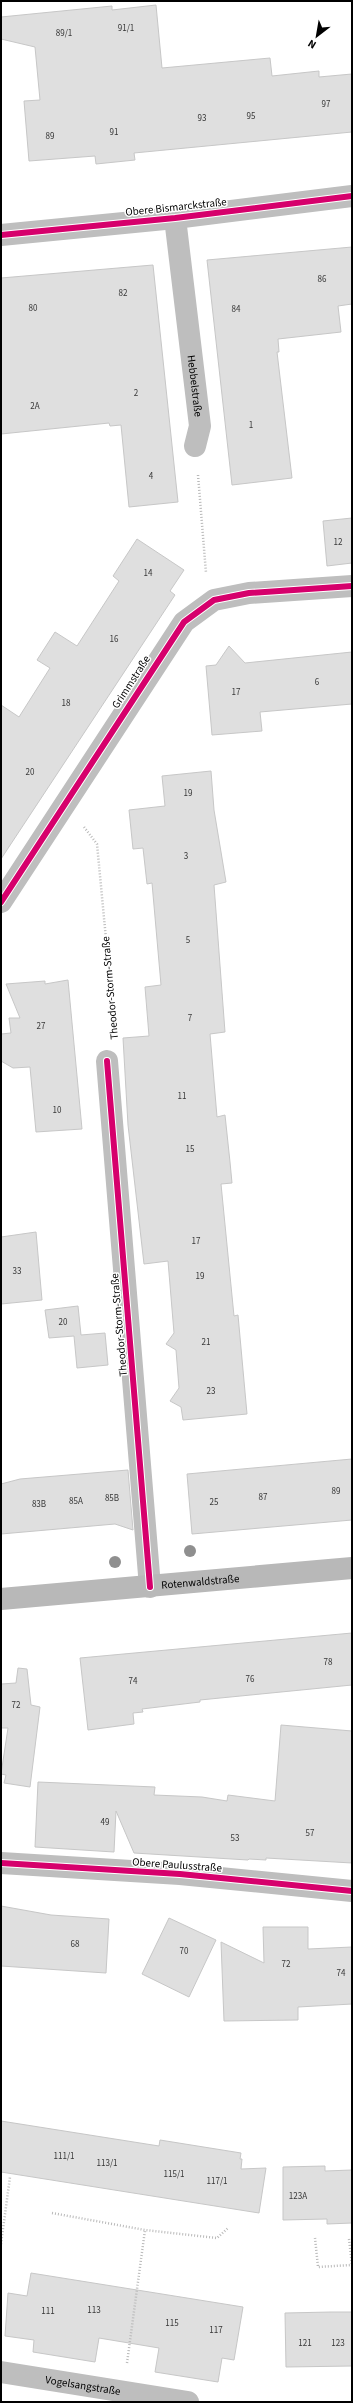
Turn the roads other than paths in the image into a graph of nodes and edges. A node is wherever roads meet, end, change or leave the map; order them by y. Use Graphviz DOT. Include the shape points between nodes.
graph roads {
  1 [pos="352,196"];
  2 [pos="175,218"];
  3 [pos="1,235"];
  4 [pos="195,446"];
  5 [pos="352,586"];
  6 [pos="1,902"];
  7 [pos="106,1061"];
  8 [pos="352,1568"];
  9 [pos="150,1587"];
  10 [pos="1,1599"];
  11 [pos="1,1863"];
  12 [pos="352,1891"];
  13 [pos="1,2372"];
  14 [pos="188,2402"];
  1 -- 2 [label="street, Obere Bismarckstraße"];
  2 -- 3 [label="street, Obere Bismarckstraße"];
  2 -- 4 [label="street, Hebbelstraße" via="200,426"];
  5 -- 6 [label="street, Grimmstraße" via="249,593 214,600 184,622"];
  7 -- 9 [label="street, Theodor-Storm-Straße"];
  8 -- 9 [label="main road, Rotenwaldstraße"];
  9 -- 10 [label="main road, Rotenwaldstraße"];
  11 -- 12 [label="street, Obere Paulusstraße" via="180,1874"];
  13 -- 14 [label="street, Vogelsangstraße"];
}
